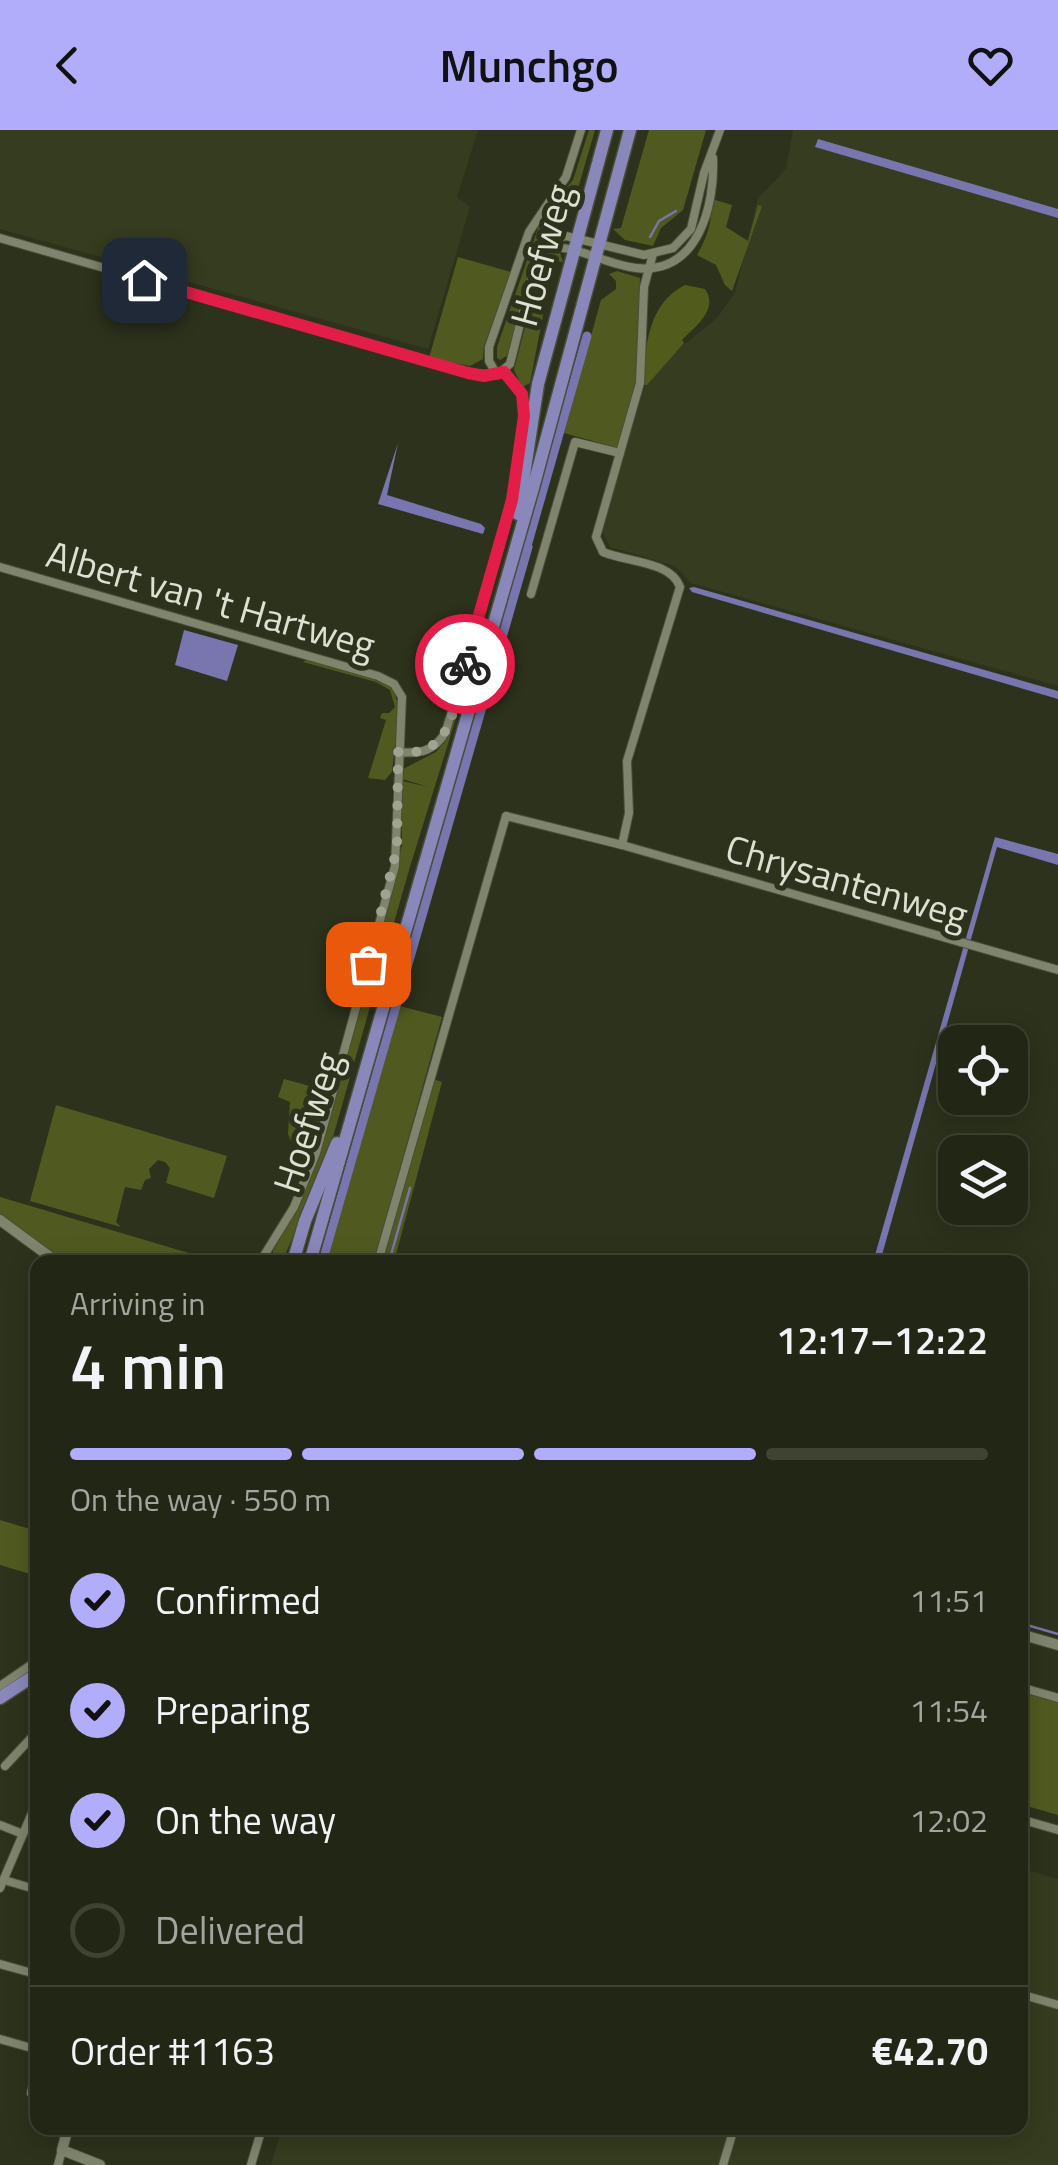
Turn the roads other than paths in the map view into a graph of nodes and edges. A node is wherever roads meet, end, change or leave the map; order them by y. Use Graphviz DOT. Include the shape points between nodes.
graph roads {
  1 [pos="581,130"];
  2 [pos="607,130"];
  3 [pos="630,130"];
  4 [pos="720,130"];
  5 [pos="713,154"];
  6 [pos="604,222"];
  7 [pos="0,238"];
  8 [pos="574,244"];
  9 [pos="597,250"];
  10 [pos="622,251"];
  11 [pos="652,254"];
  12 [pos="648,268"];
  13 [pos="500,374"];
  14 [pos="620,454"];
  15 [pos="0,567"];
  16 [pos="531,594"];
  17 [pos="398,752"];
  18 [pos="622,845"];
  19 [pos="1058,970"];
  20 [pos="0,1220"];
  21 [pos="48,1255"];
  22 [pos="264,1255"];
  23 [pos="295,1255"];
  24 [pos="312,1255"];
  25 [pos="380,1255"];
  26 [pos="1028,1636"];
  27 [pos="1058,1645"];
  28 [pos="30,1665"];
  29 [pos="30,1678"];
  30 [pos="0,1686"];
  31 [pos="1028,1690"];
  32 [pos="0,1698"];
  33 [pos="1058,1698"];
  34 [pos="30,1739"];
  35 [pos="5,1766"];
  36 [pos="30,1818"];
  37 [pos="1028,1821"];
  38 [pos="0,1824"];
  39 [pos="1058,1830"];
  40 [pos="23,1834"];
  41 [pos="2,1884"];
  42 [pos="30,1889"];
  43 [pos="0,1964"];
  44 [pos="30,1973"];
  45 [pos="1028,1996"];
  46 [pos="1058,2005"];
  47 [pos="0,2040"];
  48 [pos="30,2048"];
  49 [pos="66,2135"];
  50 [pos="260,2135"];
  51 [pos="732,2135"];
  52 [pos="62,2150"];
  53 [pos="58,2165"];
  54 [pos="100,2165"];
  55 [pos="251,2165"];
  56 [pos="723,2165"];
  1 -- 13 [label="street, Hoefweg" via="566,177 529,232 488,347"];
  2 -- 8 [label="main road, Hoefweg"];
  3 -- 6 [label="main road, Hoefweg"];
  4 -- 5 [label="street"];
  5 -- 11 [label="street" via="690,229 673,248"];
  5 -- 12 [label="street" via="714,175 692,247 678,260"];
  6 -- 9 [label="main road, Hoefweg"];
  6 -- 10 [label="street, Hoefweg"];
  7 -- 13 [label="street" via="468,373"];
  8 -- 9 [label="street"];
  8 -- 13 [label="street" via="558,235 540,246 514,354"];
  8 -- 23 [label="main road, Hoefweg" via="538,384 517,522 340,1133"];
  9 -- 10 [label="street, Hoefweg"];
  9 -- 12 [label="street, Hoefweg"];
  9 -- 24 [label="main road, Hoefweg"];
  10 -- 11 [label="street, Hoefweg"];
  11 -- 12 [label="street"];
  12 -- 14 [label="street" via="640,384"];
  13 -- 17 [label="street, Hoefweg" via="524,404 505,528 446,731 431,749"];
  14 -- 16 [label="street" via="574,442"];
  14 -- 18 [label="street" via="597,529 600,548 667,571 680,588 627,761 629,814"];
  15 -- 17 [label="street, Albert van 't Hartweg" via="388,680 402,697"];
  17 -- 22 [label="street, Hoefweg" via="397,848 383,911 316,1153"];
  18 -- 19 [label="street, Chrysantenweg"];
  18 -- 25 [label="street" via="506,816"];
  20 -- 21 [label="street"];
  26 -- 27 [label="street"];
  28 -- 30 [label="street"];
  29 -- 32 [label="main road"];
  31 -- 33 [label="street"];
  34 -- 35 [label="street"];
  36 -- 40 [label="street"];
  37 -- 39 [label="street"];
  38 -- 40 [label="street"];
  40 -- 41 [label="street"];
  41 -- 42 [label="street"];
  43 -- 44 [label="street"];
  45 -- 46 [label="street"];
  47 -- 48 [label="street"];
  49 -- 52 [label="street"];
  50 -- 55 [label="street"];
  51 -- 56 [label="street"];
  52 -- 53 [label="street"];
  52 -- 54 [label="street"];
}
